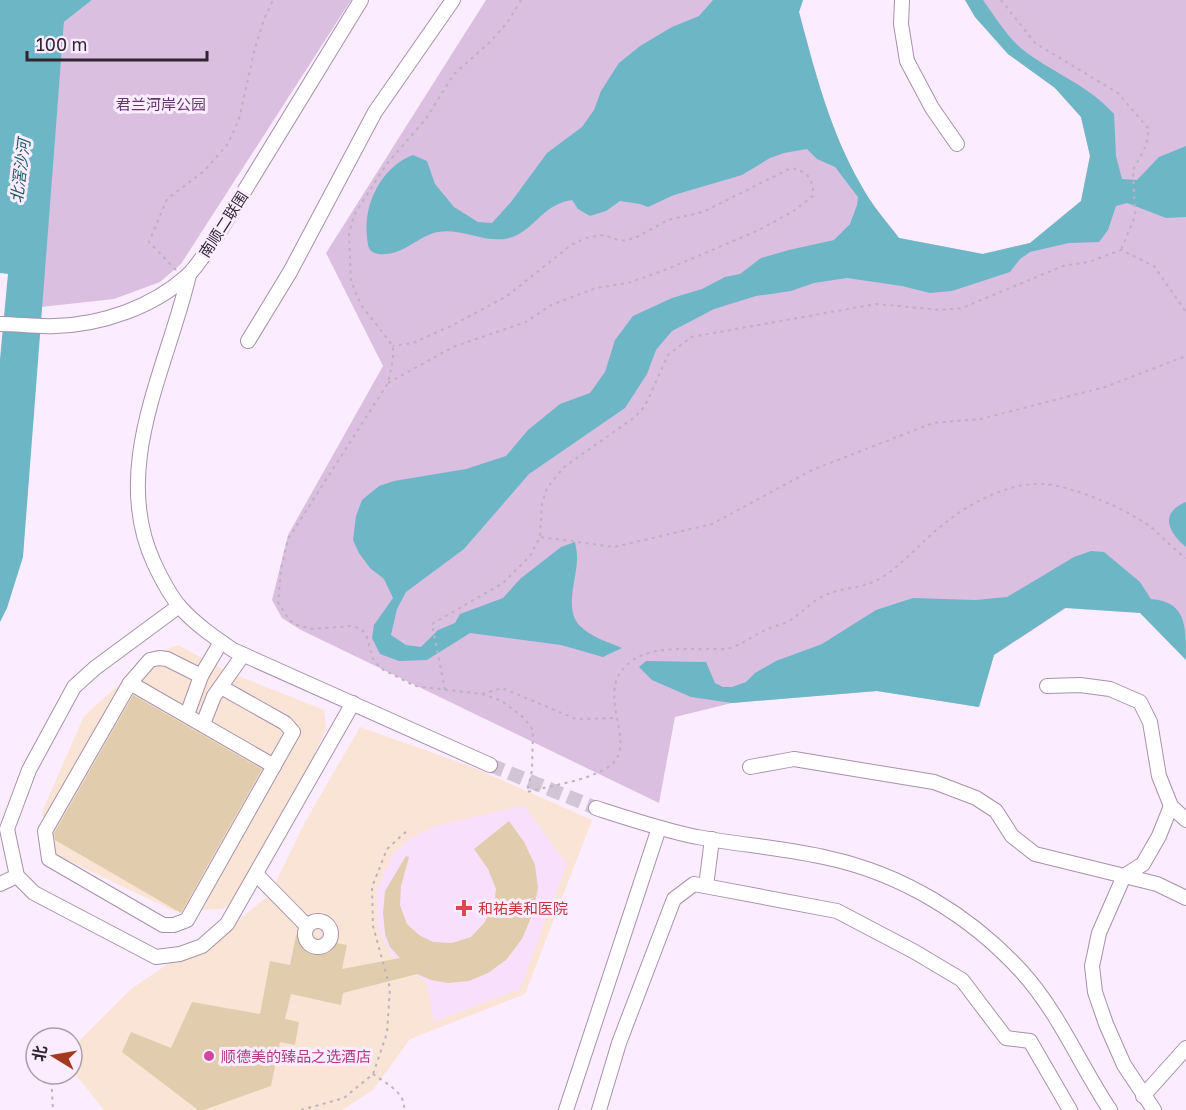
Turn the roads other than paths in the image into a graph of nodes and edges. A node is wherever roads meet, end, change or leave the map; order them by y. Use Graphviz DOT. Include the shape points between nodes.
graph roads {
  1 [pos="361,0"];
  2 [pos="453,0"];
  3 [pos="903,0"];
  4 [pos="957,144"];
  5 [pos="186,277"];
  6 [pos="0,324"];
  7 [pos="248,341"];
  8 [pos="179,606"];
  9 [pos="221,642"];
  10 [pos="243,655"];
  11 [pos="201,676"];
  12 [pos="130,683"];
  13 [pos="1047,686"];
  14 [pos="220,687"];
  15 [pos="353,703"];
  16 [pos="187,715"];
  17 [pos="203,724"];
  18 [pos="490,765"];
  19 [pos="274,766"];
  20 [pos="750,767"];
  21 [pos="1171,806"];
  22 [pos="596,808"];
  23 [pos="1186,820"];
  24 [pos="659,828"];
  25 [pos="712,840"];
  26 [pos="256,874"];
  27 [pos="17,876"];
  28 [pos="1124,876"];
  29 [pos="0,884"];
  30 [pos="706,886"];
  31 [pos="1186,898"];
  32 [pos="308,926"];
  33 [pos="1186,1048"];
  34 [pos="1143,1096"];
  35 [pos="566,1110"];
  36 [pos="599,1110"];
  37 [pos="1070,1110"];
  38 [pos="1110,1110"];
  39 [pos="1154,1110"];
  1 -- 5 [label="street, 南顺二联围" via="215,239"];
  2 -- 7 [label="street" via="375,112 290,272"];
  3 -- 4 [label="street" via="901,24 907,61"];
  5 -- 6 [label="street, 南顺二联围" via="163,296 90,322 56,326"];
  5 -- 8 [label="street" via="139,451 137,488 139,521 147,548"];
  8 -- 9 [label="street"];
  8 -- 27 [label="street" via="74,687 29,770 7,829"];
  9 -- 10 [label="street"];
  9 -- 11 [label="street"];
  10 -- 14 [label="street"];
  10 -- 15 [label="street"];
  11 -- 12 [label="street" via="159,658 150,660"];
  11 -- 16 [label="street"];
  12 -- 16 [label="street"];
  12 -- 19 [label="street" via="45,831 49,860 163,925 187,920"];
  13 -- 21 [label="street" via="1110,689 1140,702 1150,722 1159,776"];
  14 -- 17 [label="street"];
  14 -- 19 [label="street" via="285,723 293,732"];
  15 -- 18 [label="street"];
  15 -- 26 [label="street"];
  16 -- 17 [label="street"];
  17 -- 19 [label="street"];
  20 -- 28 [label="street" via="794,759 934,782 976,798 996,811 1012,836 1035,854"];
  21 -- 23 [label="street"];
  21 -- 28 [label="street" via="1143,864"];
  22 -- 24 [label="street"];
  24 -- 25 [label="street"];
  24 -- 35 [label="street"];
  25 -- 30 [label="street"];
  25 -- 38 [label="street" via="829,858 911,888 943,906 999,948 1023,973 1046,1003"];
  26 -- 27 [label="street" via="227,924 202,946 156,957 34,893"];
  26 -- 32 [label="street"];
  27 -- 29 [label="street"];
  28 -- 31 [label="street" via="1157,884"];
  28 -- 34 [label="street" via="1099,933 1092,966 1095,992 1106,1024"];
  30 -- 36 [label="street" via="693,884 674,899 619,1043"];
  30 -- 37 [label="street" via="837,911 962,980 1006,1038 1030,1041"];
  33 -- 34 [label="street"];
  34 -- 39 [label="street"];
}
